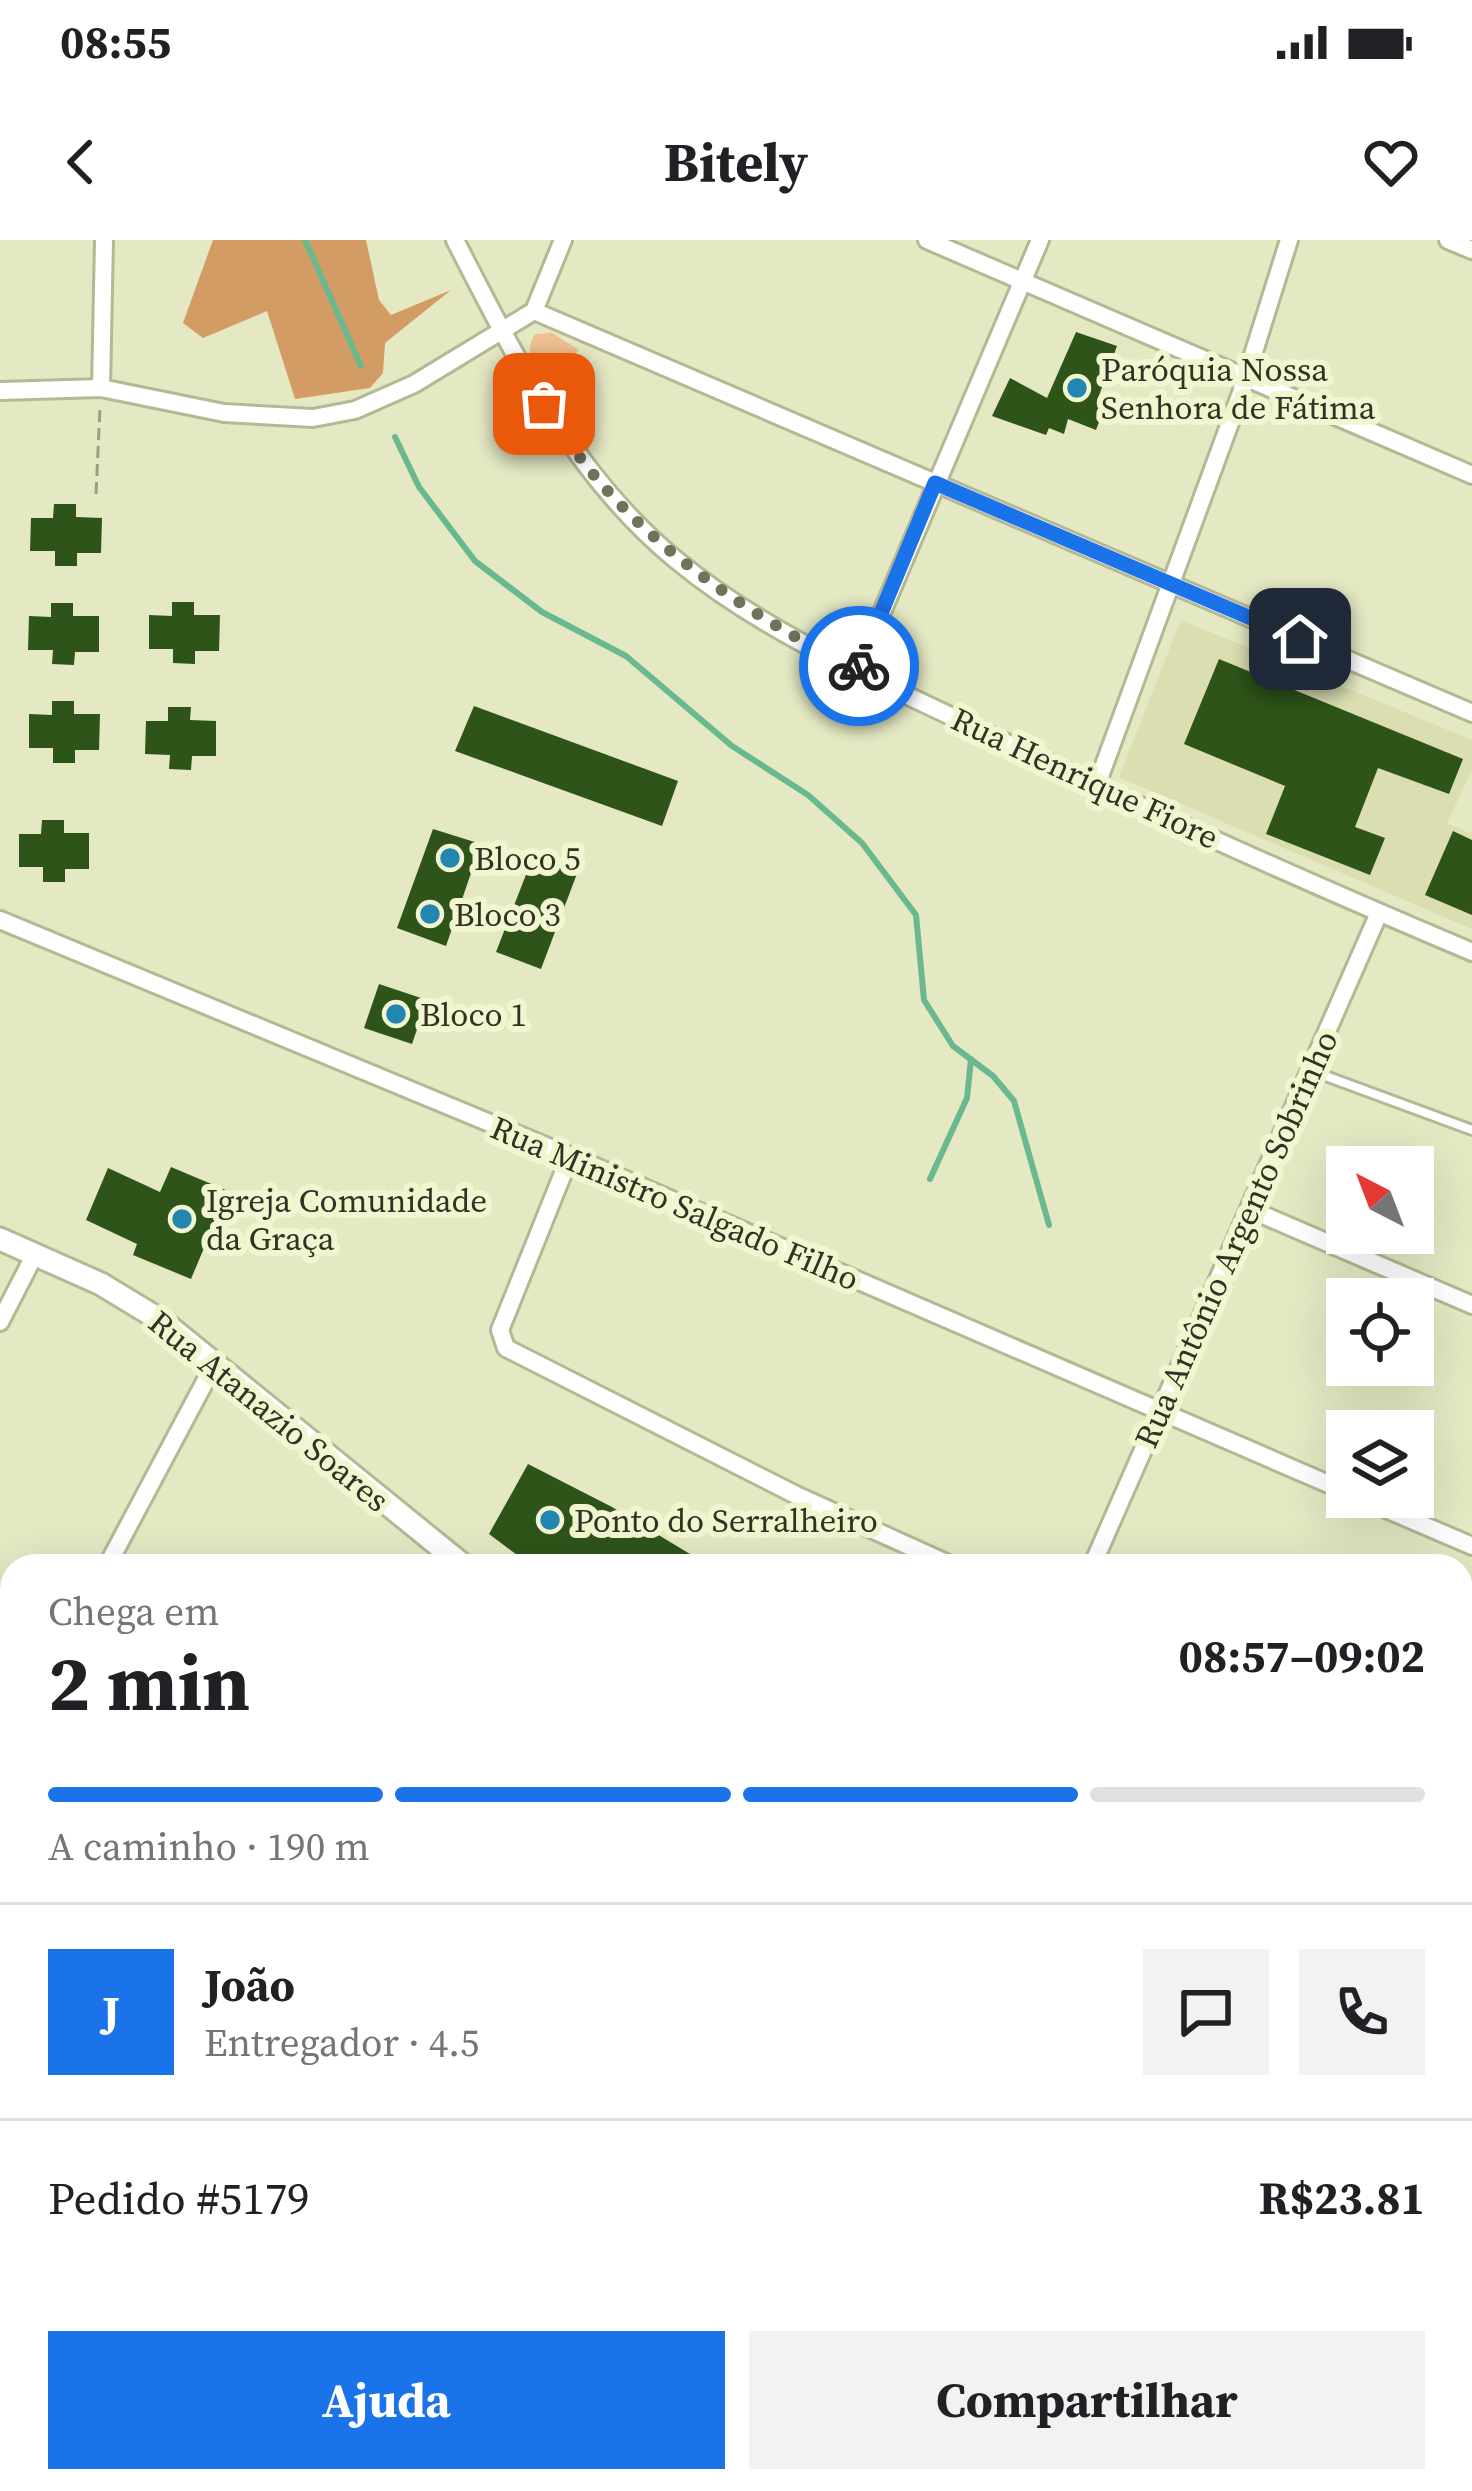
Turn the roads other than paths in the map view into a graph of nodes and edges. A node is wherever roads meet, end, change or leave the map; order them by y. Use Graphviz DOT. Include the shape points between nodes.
graph roads {
  1 [pos="104,240"];
  2 [pos="454,240"];
  3 [pos="563,240"];
  4 [pos="927,240"];
  5 [pos="1040,240"];
  6 [pos="1289,240"];
  7 [pos="1448,240"];
  8 [pos="1472,250"];
  9 [pos="1024,282"];
  10 [pos="534,311"];
  11 [pos="500,328"];
  12 [pos="1246,378"];
  13 [pos="101,388"];
  14 [pos="0,391"];
  15 [pos="1472,475"];
  16 [pos="935,483"];
  17 [pos="1171,584"];
  18 [pos="857,671"];
  19 [pos="1472,712"];
  20 [pos="1096,787"];
  21 [pos="1379,913"];
  22 [pos="0,920"];
  23 [pos="1472,952"];
  24 [pos="1310,1070"];
  25 [pos="1472,1130"];
  26 [pos="570,1156"];
  27 [pos="1249,1209"];
  28 [pos="0,1239"];
  29 [pos="35,1254"];
  30 [pos="1472,1305"];
  31 [pos="0,1322"];
  32 [pos="215,1361"];
  33 [pos="1160,1411"];
  34 [pos="1326,1483"];
  35 [pos="1407,1518"];
  36 [pos="1472,1546"];
  37 [pos="113,1554"];
  38 [pos="449,1554"];
  39 [pos="926,1554"];
  40 [pos="1097,1554"];
  1 -- 13 [label="street"];
  2 -- 11 [label="street, Rua Henrique Fiore"];
  3 -- 10 [label="street"];
  4 -- 9 [label="street"];
  5 -- 9 [label="street"];
  6 -- 12 [label="street"];
  7 -- 8 [label="street"];
  9 -- 12 [label="street"];
  9 -- 16 [label="street"];
  10 -- 11 [label="street"];
  10 -- 16 [label="street"];
  11 -- 13 [label="street" via="395,394 313,418 224,413"];
  11 -- 18 [label="street, Rua Henrique Fiore" via="561,434 646,533 704,581"];
  12 -- 15 [label="street"];
  12 -- 17 [label="street"];
  13 -- 14 [label="street"];
  16 -- 17 [label="street"];
  16 -- 18 [label="street"];
  17 -- 19 [label="street"];
  17 -- 20 [label="street"];
  18 -- 20 [label="street, Rua Henrique Fiore"];
  20 -- 21 [label="street, Rua Henrique Fiore"];
  21 -- 23 [label="street, Rua Henrique Fiore"];
  21 -- 24 [label="street, Rua Antônio Argento Sobrinho"];
  22 -- 26 [label="street, Rua Ministro Salgado Filho"];
  24 -- 25 [label="lane"];
  24 -- 27 [label="street, Rua Antônio Argento Sobrinho"];
  26 -- 33 [label="street, Rua Ministro Salgado Filho"];
  26 -- 39 [label="street" via="500,1330 506,1348"];
  27 -- 30 [label="street"];
  27 -- 33 [label="street, Rua Antônio Argento Sobrinho"];
  28 -- 29 [label="main road, Rua Atanazio Soares"];
  29 -- 31 [label="street"];
  29 -- 32 [label="main road, Rua Atanazio Soares" via="101,1284"];
  32 -- 37 [label="street"];
  32 -- 38 [label="main road, Rua Atanazio Soares"];
  33 -- 34 [label="street, Rua Ministro Salgado Filho"];
  33 -- 40 [label="street, Rua Antônio Argento Sobrinho"];
  35 -- 36 [label="street"];
}
